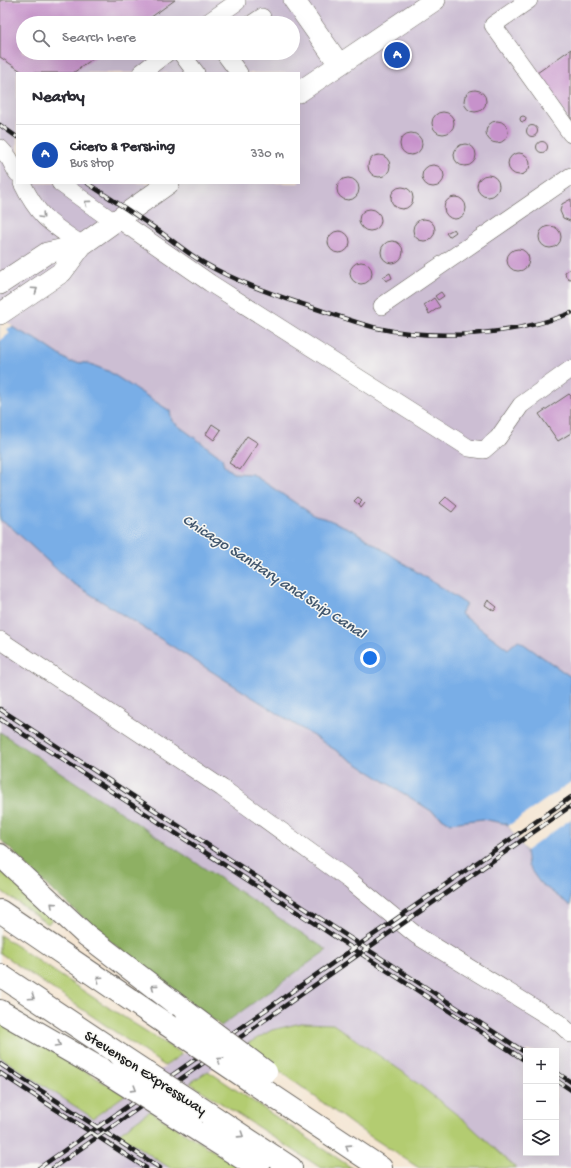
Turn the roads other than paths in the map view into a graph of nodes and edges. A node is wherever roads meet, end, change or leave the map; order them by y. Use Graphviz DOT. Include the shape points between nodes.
graph roads {
  1 [pos="294,0"];
  2 [pos="435,0"];
  3 [pos="529,0"];
  4 [pos="237,1"];
  5 [pos="217,16"];
  6 [pos="158,60"];
  7 [pos="186,60"];
  8 [pos="229,60"];
  9 [pos="339,64"];
  10 [pos="142,72"];
  11 [pos="195,72"];
  12 [pos="238,72"];
  13 [pos="300,91"];
  14 [pos="571,134"];
  15 [pos="0,148"];
  16 [pos="16,154"];
  17 [pos="16,171"];
  18 [pos="571,176"];
  19 [pos="22,184"];
  20 [pos="61,184"];
  21 [pos="168,184"];
  22 [pos="116,221"];
  23 [pos="82,245"];
  24 [pos="0,284"];
  25 [pos="382,306"];
  26 [pos="1,313"];
  27 [pos="571,369"];
  28 [pos="0,640"];
  29 [pos="0,855"];
  30 [pos="0,911"];
  31 [pos="0,976"];
  32 [pos="0,1011"];
  33 [pos="571,1034"];
  34 [pos="259,1077"];
  35 [pos="200,1120"];
  36 [pos="258,1168"];
  37 [pos="291,1168"];
  38 [pos="381,1168"];
  1 -- 9 [label="main road"];
  2 -- 9 [label="main road"];
  3 -- 14 [label="lane" via="493,25"];
  4 -- 5 [label="lane"];
  6 -- 10 [label="lane"];
  7 -- 11 [label="lane"];
  8 -- 12 [label="lane"];
  9 -- 13 [label="main road"];
  15 -- 16 [label="lane"];
  15 -- 17 [label="lane" via="10,158"];
  18 -- 25 [label="lane"];
  19 -- 23 [label="lane, one-way" via="42,216"];
  22 -- 20 [label="lane, one-way"];
  21 -- 22 [label="main road"];
  22 -- 23 [label="main road"];
  22 -- 27 [label="lane" via="468,448 484,450 498,438 521,406"];
  23 -- 24 [label="main road" via="47,253"];
  26 -- 23 [label="main road, one-way" via="62,272"];
  28 -- 33 [label="lane" via="222,788 355,885 416,935 559,1023"];
  34 -- 29 [label="highway, one-way, bridge" via="185,1011 86,935"];
  34 -- 30 [label="highway, one-way, bridge" via="166,1024"];
  31 -- 35 [label="highway, Stevenson Expressway, one-way, bridge" via="120,1055"];
  32 -- 35 [label="highway, one-way, bridge" via="102,1069"];
  38 -- 34 [label="highway, one-way" via="294,1111"];
  35 -- 36 [label="highway"];
  35 -- 37 [label="highway, Stevenson Expressway, one-way"];
}
